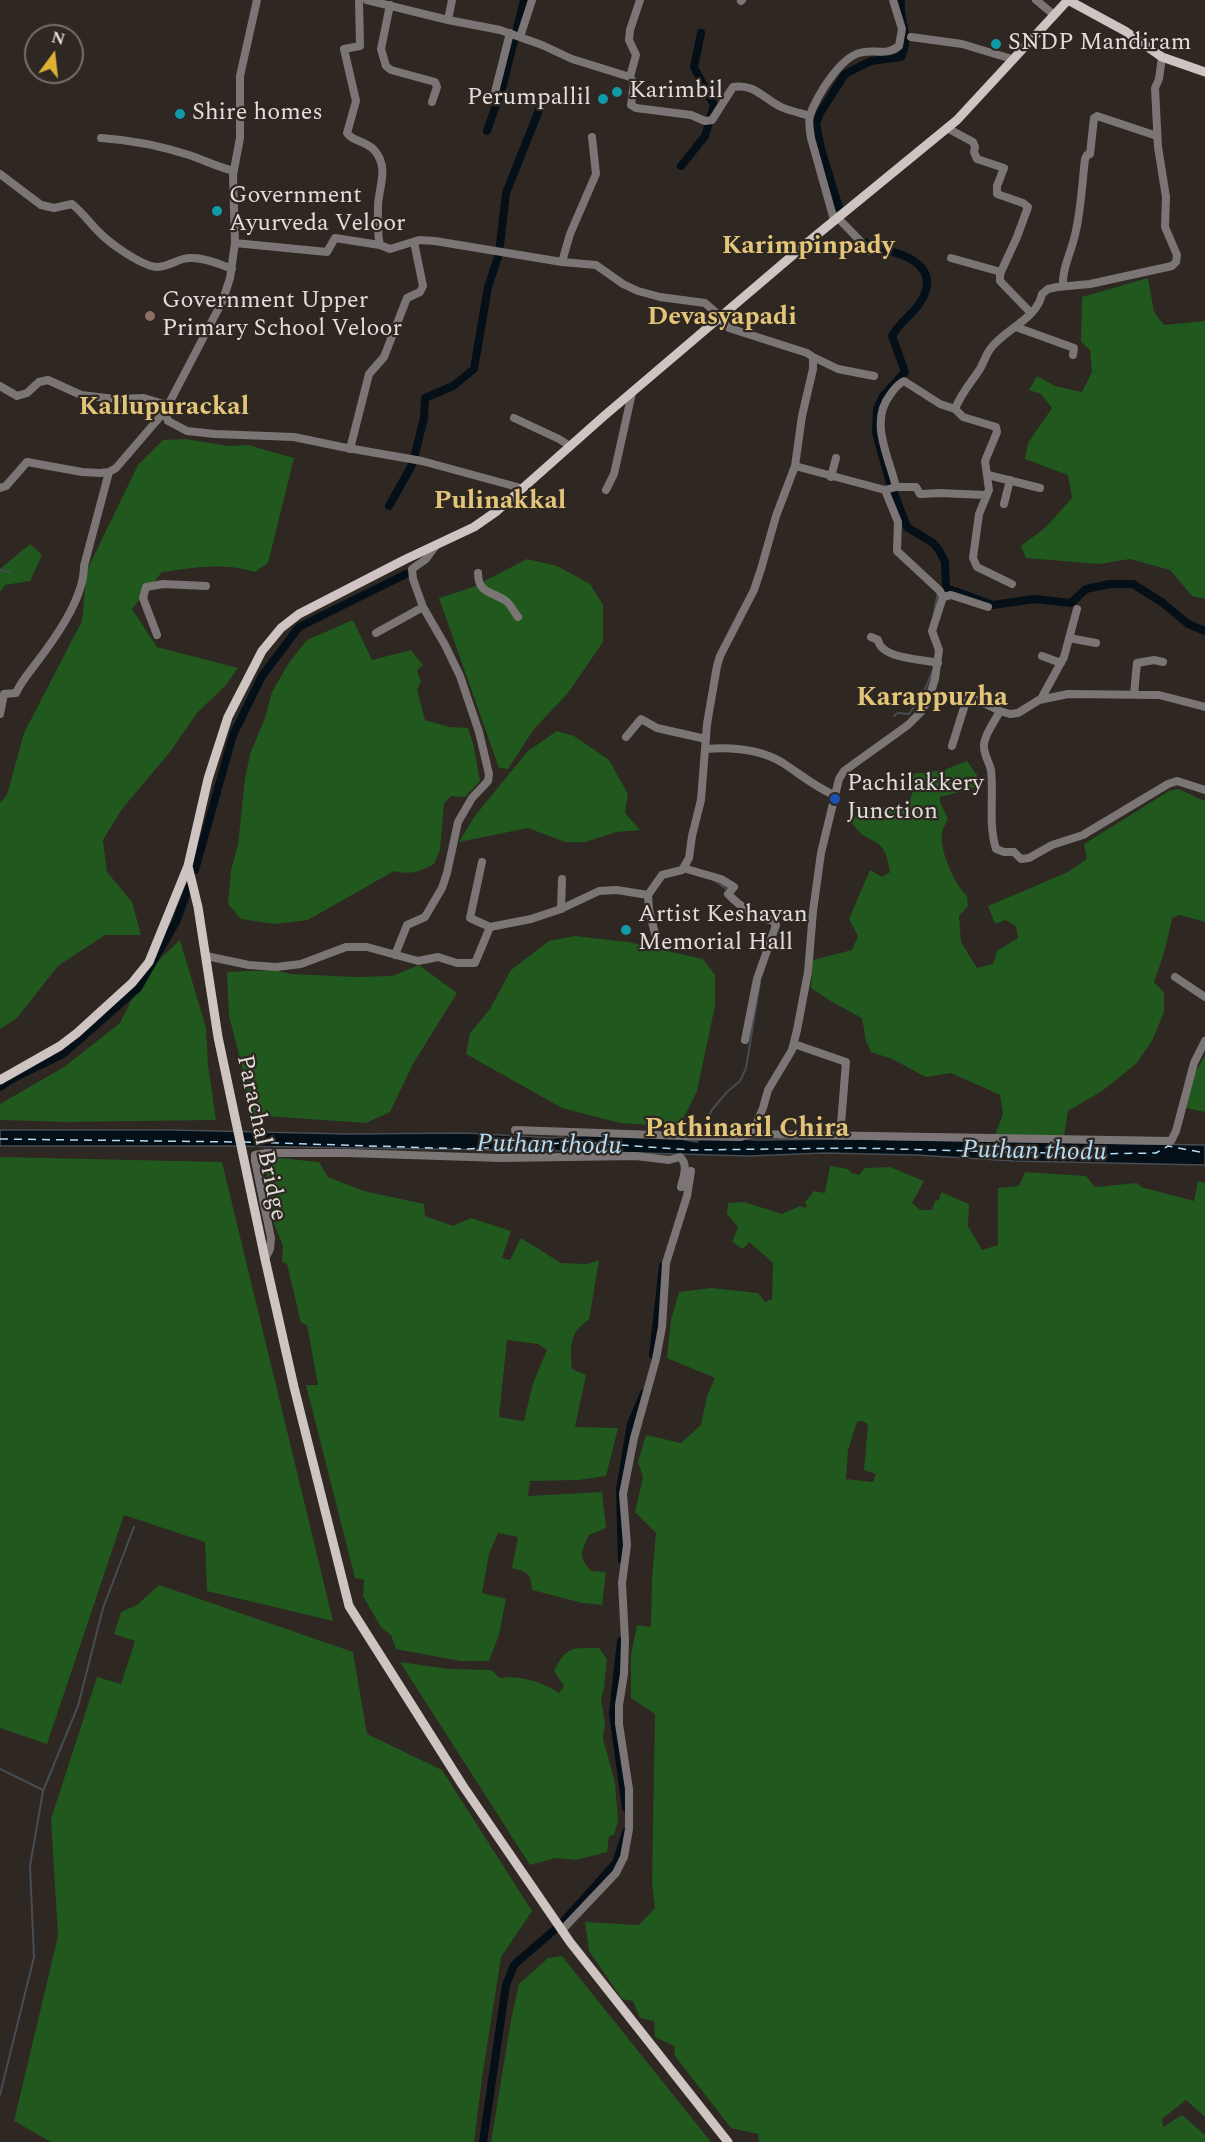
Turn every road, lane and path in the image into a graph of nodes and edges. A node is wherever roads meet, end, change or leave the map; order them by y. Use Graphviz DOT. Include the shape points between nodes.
graph roads {
  1 [pos="257,0"];
  2 [pos="359,0"];
  3 [pos="367,0"];
  4 [pos="452,0"];
  5 [pos="532,0"];
  6 [pos="639,0"];
  7 [pos="893,0"];
  8 [pos="1036,0"];
  9 [pos="1068,0"];
  10 [pos="390,5"];
  11 [pos="1053,14"];
  12 [pos="448,20"];
  13 [pos="510,33"];
  14 [pos="520,37"];
  15 [pos="911,37"];
  16 [pos="1162,57"];
  17 [pos="1012,59"];
  18 [pos="1205,72"];
  19 [pos="630,76"];
  20 [pos="492,100"];
  21 [pos="432,102"];
  22 [pos="810,116"];
  23 [pos="947,128"];
  24 [pos="1157,136"];
  25 [pos="101,138"];
  26 [pos="592,138"];
  27 [pos="234,171"];
  28 [pos="0,174"];
  29 [pos="840,216"];
  30 [pos="414,242"];
  31 [pos="235,243"];
  32 [pos="380,244"];
  33 [pos="870,251"];
  34 [pos="951,258"];
  35 [pos="562,262"];
  36 [pos="232,269"];
  37 [pos="1001,272"];
  38 [pos="1063,286"];
  39 [pos="1030,312"];
  40 [pos="721,318"];
  41 [pos="1016,327"];
  42 [pos="1073,355"];
  43 [pos="813,357"];
  44 [pos="874,376"];
  45 [pos="0,386"];
  46 [pos="632,393"];
  47 [pos="166,408"];
  48 [pos="955,409"];
  49 [pos="514,418"];
  50 [pos="570,446"];
  51 [pos="350,449"];
  52 [pos="836,458"];
  53 [pos="795,466"];
  54 [pos="109,472"];
  55 [pos="988,475"];
  56 [pos="831,477"];
  57 [pos="1010,480"];
  58 [pos="0,488"];
  59 [pos="895,488"];
  60 [pos="1040,488"];
  61 [pos="521,489"];
  62 [pos="606,490"];
  63 [pos="885,490"];
  64 [pos="986,495"];
  65 [pos="1004,504"];
  66 [pos="439,543"];
  67 [pos="478,573"];
  68 [pos="1012,584"];
  69 [pos="206,586"];
  70 [pos="942,594"];
  71 [pos="423,607"];
  72 [pos="988,607"];
  73 [pos="1077,609"];
  74 [pos="518,617"];
  75 [pos="376,633"];
  76 [pos="157,635"];
  77 [pos="871,637"];
  78 [pos="1069,638"];
  79 [pos="1096,643"];
  80 [pos="1042,656"];
  81 [pos="1163,662"];
  82 [pos="938,663"];
  83 [pos="1061,663"];
  84 [pos="1134,694"];
  85 [pos="930,695"];
  86 [pos="967,698"];
  87 [pos="1041,699"];
  88 [pos="1205,707"];
  89 [pos="1000,711"];
  90 [pos="0,714"];
  91 [pos="626,737"];
  92 [pos="706,739"];
  93 [pos="952,746"];
  94 [pos="706,749"];
  95 [pos="1205,790"];
  96 [pos="834,795"];
  97 [pos="482,862"];
  98 [pos="188,866"];
  99 [pos="683,868"];
  100 [pos="562,879"];
  101 [pos="648,895"];
  102 [pos="561,909"];
  103 [pos="490,927"];
  104 [pos="656,938"];
  105 [pos="395,955"];
  106 [pos="206,956"];
  107 [pos="1175,977"];
  108 [pos="1205,997"];
  109 [pos="745,1040"];
  110 [pos="1205,1041"];
  111 [pos="794,1044"];
  112 [pos="0,1080"];
  113 [pos="515,1130"];
  114 [pos="752,1134"];
  115 [pos="840,1136"];
  116 [pos="692,1171"];
  117 [pos="681,1187"];
  118 [pos="265,1259"];
  119 [pos="562,1930"];
  120 [pos="728,2142"];
  1 -- 27 [label="street" via="240,76 240,138"];
  2 -- 32 [label="street" via="360,46 344,49 356,100 347,133 368,144 383,166 378,205"];
  3 -- 10 [label="street"];
  4 -- 12 [label="street"];
  5 -- 14 [label="street"];
  6 -- 19 [label="street" via="629,40 636,55"];
  7 -- 22 [label="street" via="902,29 899,46 892,52 859,53 848,59 831,79"];
  8 -- 11 [label="street"];
  9 -- 11 [label="main road"];
  9 -- 16 [label="main road"];
  10 -- 12 [label="street"];
  10 -- 21 [label="street" via="381,49 386,66 435,82"];
  11 -- 17 [label="main road"];
  12 -- 13 [label="street"];
  13 -- 14 [label="street"];
  13 -- 20 [label="street"];
  14 -- 19 [label="street" via="572,59"];
  15 -- 17 [label="street" via="962,44"];
  16 -- 18 [label="main road"];
  16 -- 24 [label="street" via="1155,88"];
  17 -- 23 [label="main road"];
  19 -- 22 [label="street" via="634,83 631,105 636,108 712,120 733,87 741,85 781,107"];
  22 -- 29 [label="street" via="811,138"];
  23 -- 29 [label="main road"];
  23 -- 37 [label="street" via="973,142 977,159 1004,168 997,194 1028,207"];
  24 -- 38 [label="street" via="1115,120 1095,118 1090,153 1084,159 1080,214 1062,274"];
  24 -- 38 [label="street" via="1166,197 1165,227 1176,261 1172,266"];
  25 -- 27 [label="street" via="130,140"];
  26 -- 35 [label="street" via="596,174"];
  27 -- 31 [label="street"];
  28 -- 36 [label="street" via="41,205 54,208 72,204 99,233 142,262 167,266 186,258"];
  29 -- 33 [label="street"];
  29 -- 40 [label="main road"];
  30 -- 32 [label="street" via="390,249"];
  30 -- 35 [label="street" via="471,246"];
  30 -- 51 [label="street" via="423,286 407,298 384,357 369,374"];
  31 -- 32 [label="street" via="327,252 335,238"];
  31 -- 36 [label="street"];
  34 -- 37 [label="street"];
  35 -- 40 [label="street" via="596,265 638,291 705,303"];
  36 -- 47 [label="street" via="223,300"];
  37 -- 39 [label="street" via="1000,281"];
  38 -- 39 [label="street" via="1048,289"];
  39 -- 41 [label="street"];
  40 -- 43 [label="street" via="729,328"];
  40 -- 46 [label="main road"];
  41 -- 42 [label="street" via="1074,348"];
  41 -- 48 [label="street" via="991,347"];
  43 -- 44 [label="street" via="838,369"];
  43 -- 53 [label="street"];
  45 -- 47 [label="street" via="16,396 48,380 81,395 144,398"];
  46 -- 50 [label="main road"];
  46 -- 62 [label="street" via="614,474"];
  47 -- 51 [label="street" via="168,421 187,431 294,437"];
  47 -- 54 [label="street" via="140,442"];
  48 -- 55 [label="street" via="963,417 996,427 985,461"];
  48 -- 59 [label="street" via="904,381 898,384 881,410 880,421"];
  49 -- 50 [label="street"];
  50 -- 61 [label="main road"];
  51 -- 61 [label="street" via="422,461"];
  52 -- 56 [label="street"];
  53 -- 56 [label="street"];
  53 -- 92 [label="street" via="758,579 720,656"];
  54 -- 58 [label="street" via="82,472 27,462"];
  54 -- 90 [label="street" via="76,602 16,693 4,694"];
  55 -- 57 [label="street"];
  55 -- 64 [label="street"];
  56 -- 63 [label="street"];
  57 -- 60 [label="street"];
  57 -- 65 [label="street"];
  59 -- 63 [label="street"];
  59 -- 64 [label="street" via="916,487 920,494"];
  61 -- 66 [label="main road" via="474,527"];
  63 -- 70 [label="street" via="898,522 897,551"];
  64 -- 68 [label="street" via="979,514 973,558 977,567"];
  66 -- 71 [label="street" via="412,569"];
  66 -- 98 [label="main road" via="299,614 266,646 228,717 206,787"];
  67 -- 74 [label="street" via="484,590 507,602"];
  69 -- 76 [label="street" via="146,587 143,598"];
  70 -- 72 [label="street"];
  70 -- 82 [label="street" via="932,631 939,650"];
  71 -- 75 [label="street"];
  71 -- 105 [label="street" via="460,676 489,778 458,822 442,888 425,917 407,925"];
  73 -- 78 [label="street"];
  77 -- 82 [label="street" via="878,640 884,651"];
  78 -- 79 [label="street"];
  78 -- 83 [label="street"];
  80 -- 83 [label="street"];
  81 -- 84 [label="street" via="1137,663"];
  82 -- 85 [label="street"];
  83 -- 87 [label="street"];
  84 -- 87 [label="street" via="1068,694"];
  84 -- 88 [label="street" via="1159,695"];
  85 -- 86 [label="street"];
  85 -- 96 [label="street" via="908,725 844,771"];
  86 -- 89 [label="street"];
  86 -- 93 [label="street"];
  87 -- 89 [label="street" via="1018,713"];
  89 -- 95 [label="street" via="984,741 991,772 992,837 996,849 1014,852 1021,860 1083,835 1168,784 1177,781"];
  91 -- 92 [label="street" via="641,719 657,728"];
  92 -- 94 [label="street"];
  94 -- 96 [label="street" via="756,752 780,761"];
  94 -- 99 [label="street" via="701,800 689,858"];
  96 -- 111 [label="street" via="821,853 808,972"];
  97 -- 103 [label="street" via="470,918"];
  98 -- 106 [label="main road, Parachal Bridge"];
  98 -- 112 [label="main road" via="149,962 132,983 69,1039"];
  99 -- 101 [label="street" via="662,875"];
  99 -- 109 [label="street" via="721,879 738,905 776,925 757,979"];
  100 -- 102 [label="street"];
  101 -- 102 [label="street" via="599,891"];
  101 -- 104 [label="street"];
  102 -- 103 [label="street" via="531,920"];
  103 -- 105 [label="street" via="475,963 438,957 418,961"];
  105 -- 106 [label="street" via="367,946 346,947 302,964 276,967"];
  106 -- 118 [label="main road, Parachal Bridge" via="218,1037"];
  107 -- 108 [label="street"];
  110 -- 115 [label="street" via="1194,1063 1176,1131 1169,1143"];
  111 -- 114 [label="street" via="773,1078"];
  111 -- 115 [label="street" via="846,1062"];
  113 -- 114 [label="street" via="740,1137"];
  114 -- 115 [label="street"];
  116 -- 119 [label="street" via="666,1263 662,1328 623,1494 627,1545 622,1583 625,1640 619,1714 630,1829 616,1872"];
  117 -- 118 [label="street" via="686,1168 680,1157 669,1160 636,1156 501,1158 266,1153 255,1155 271,1238"];
  118 -- 119 [label="main road, Parachal Bridge" via="349,1606 463,1786"];
  119 -- 120 [label="main road, Parachal Bridge"];
}
